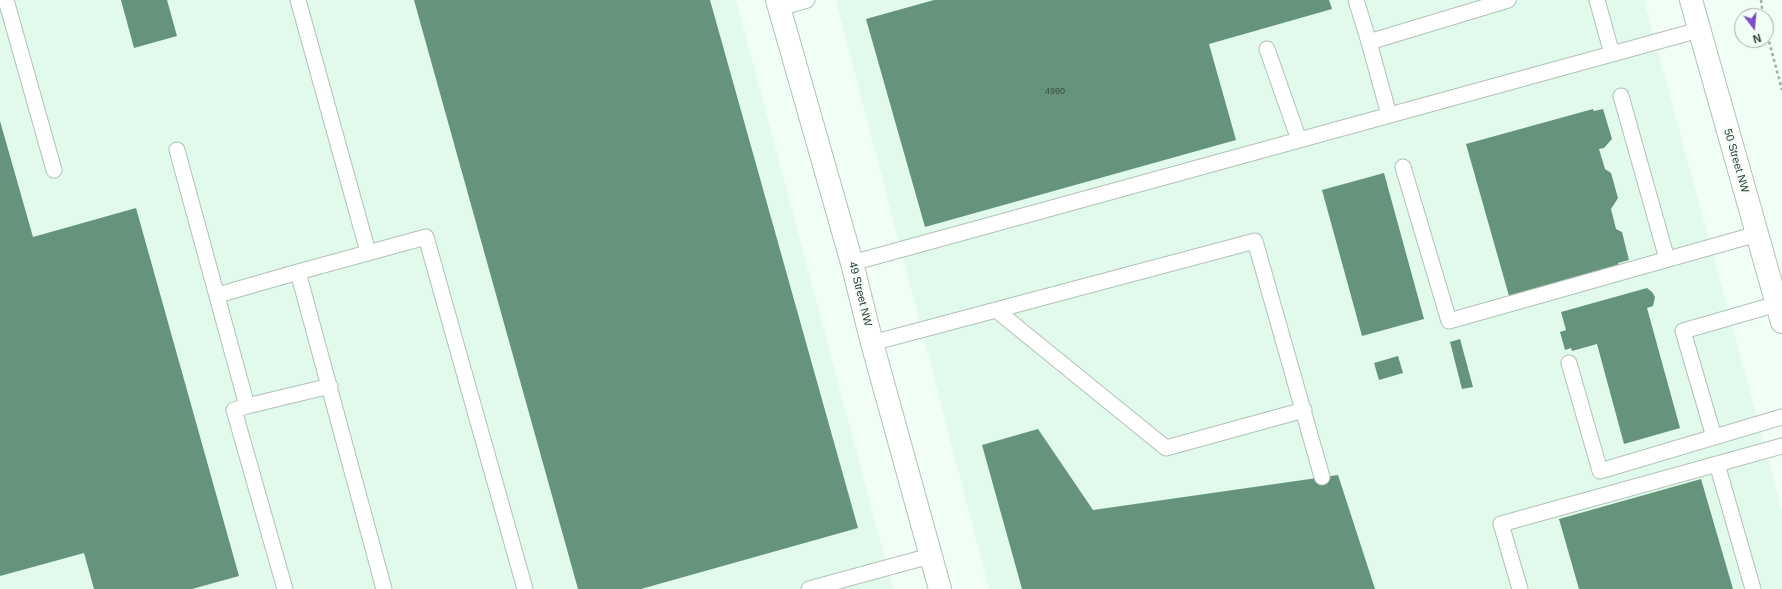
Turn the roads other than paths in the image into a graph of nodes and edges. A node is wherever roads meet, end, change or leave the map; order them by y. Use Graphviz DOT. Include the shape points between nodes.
graph roads {
  1 [pos="6,0"];
  2 [pos="298,0"];
  3 [pos="807,0"];
  4 [pos="1356,0"];
  5 [pos="1508,0"];
  6 [pos="1597,0"];
  7 [pos="1691,0"];
  8 [pos="778,4"];
  9 [pos="1700,30"];
  10 [pos="1369,42"];
  11 [pos="1267,48"];
  12 [pos="1612,54"];
  13 [pos="1621,96"];
  14 [pos="1389,115"];
  15 [pos="1299,140"];
  16 [pos="177,150"];
  17 [pos="1403,167"];
  18 [pos="54,170"];
  19 [pos="1757,234"];
  20 [pos="368,252"];
  21 [pos="1667,259"];
  22 [pos="852,263"];
  23 [pos="298,272"];
  24 [pos="218,295"];
  25 [pos="996,310"];
  26 [pos="1779,313"];
  27 [pos="872,343"];
  28 [pos="1568,363"];
  29 [pos="330,386"];
  30 [pos="247,406"];
  31 [pos="1304,410"];
  32 [pos="1782,416"];
  33 [pos="1714,437"];
  34 [pos="1782,446"];
  35 [pos="1717,464"];
  36 [pos="1322,477"];
  37 [pos="930,556"];
  38 [pos="285,589"];
  39 [pos="384,589"];
  40 [pos="525,589"];
  41 [pos="809,589"];
  42 [pos="940,589"];
  43 [pos="1520,589"];
  44 [pos="1753,589"];
  1 -- 18 [label="lane"];
  2 -- 20 [label="lane"];
  3 -- 8 [label="lane"];
  4 -- 10 [label="lane"];
  5 -- 10 [label="lane"];
  6 -- 12 [label="lane"];
  7 -- 9 [label="street, 50 Street NW"];
  8 -- 22 [label="street, 49 Street NW"];
  9 -- 12 [label="lane"];
  9 -- 19 [label="street, 50 Street NW"];
  10 -- 14 [label="lane"];
  11 -- 15 [label="lane"];
  12 -- 14 [label="lane"];
  13 -- 21 [label="lane"];
  14 -- 15 [label="lane"];
  15 -- 22 [label="lane"];
  16 -- 24 [label="lane"];
  17 -- 21 [label="lane" via="1449,321"];
  19 -- 21 [label="lane"];
  19 -- 26 [label="street, 50 Street NW"];
  20 -- 23 [label="lane"];
  20 -- 40 [label="lane" via="426,237"];
  22 -- 27 [label="street, 49 Street NW"];
  23 -- 24 [label="lane"];
  23 -- 29 [label="lane"];
  24 -- 30 [label="lane"];
  25 -- 27 [label="lane"];
  25 -- 31 [label="lane" via="1166,448"];
  25 -- 31 [label="lane" via="1255,242"];
  26 -- 33 [label="lane" via="1683,331"];
  27 -- 37 [label="street, 49 Street NW"];
  28 -- 33 [label="lane" via="1600,471"];
  29 -- 30 [label="lane"];
  29 -- 39 [label="lane"];
  30 -- 38 [label="lane" via="234,410"];
  31 -- 36 [label="lane"];
  32 -- 33 [label="lane"];
  34 -- 35 [label="lane"];
  35 -- 43 [label="lane" via="1502,524"];
  35 -- 44 [label="lane"];
  37 -- 41 [label="lane"];
  37 -- 42 [label="street, 49 Street NW"];
}
